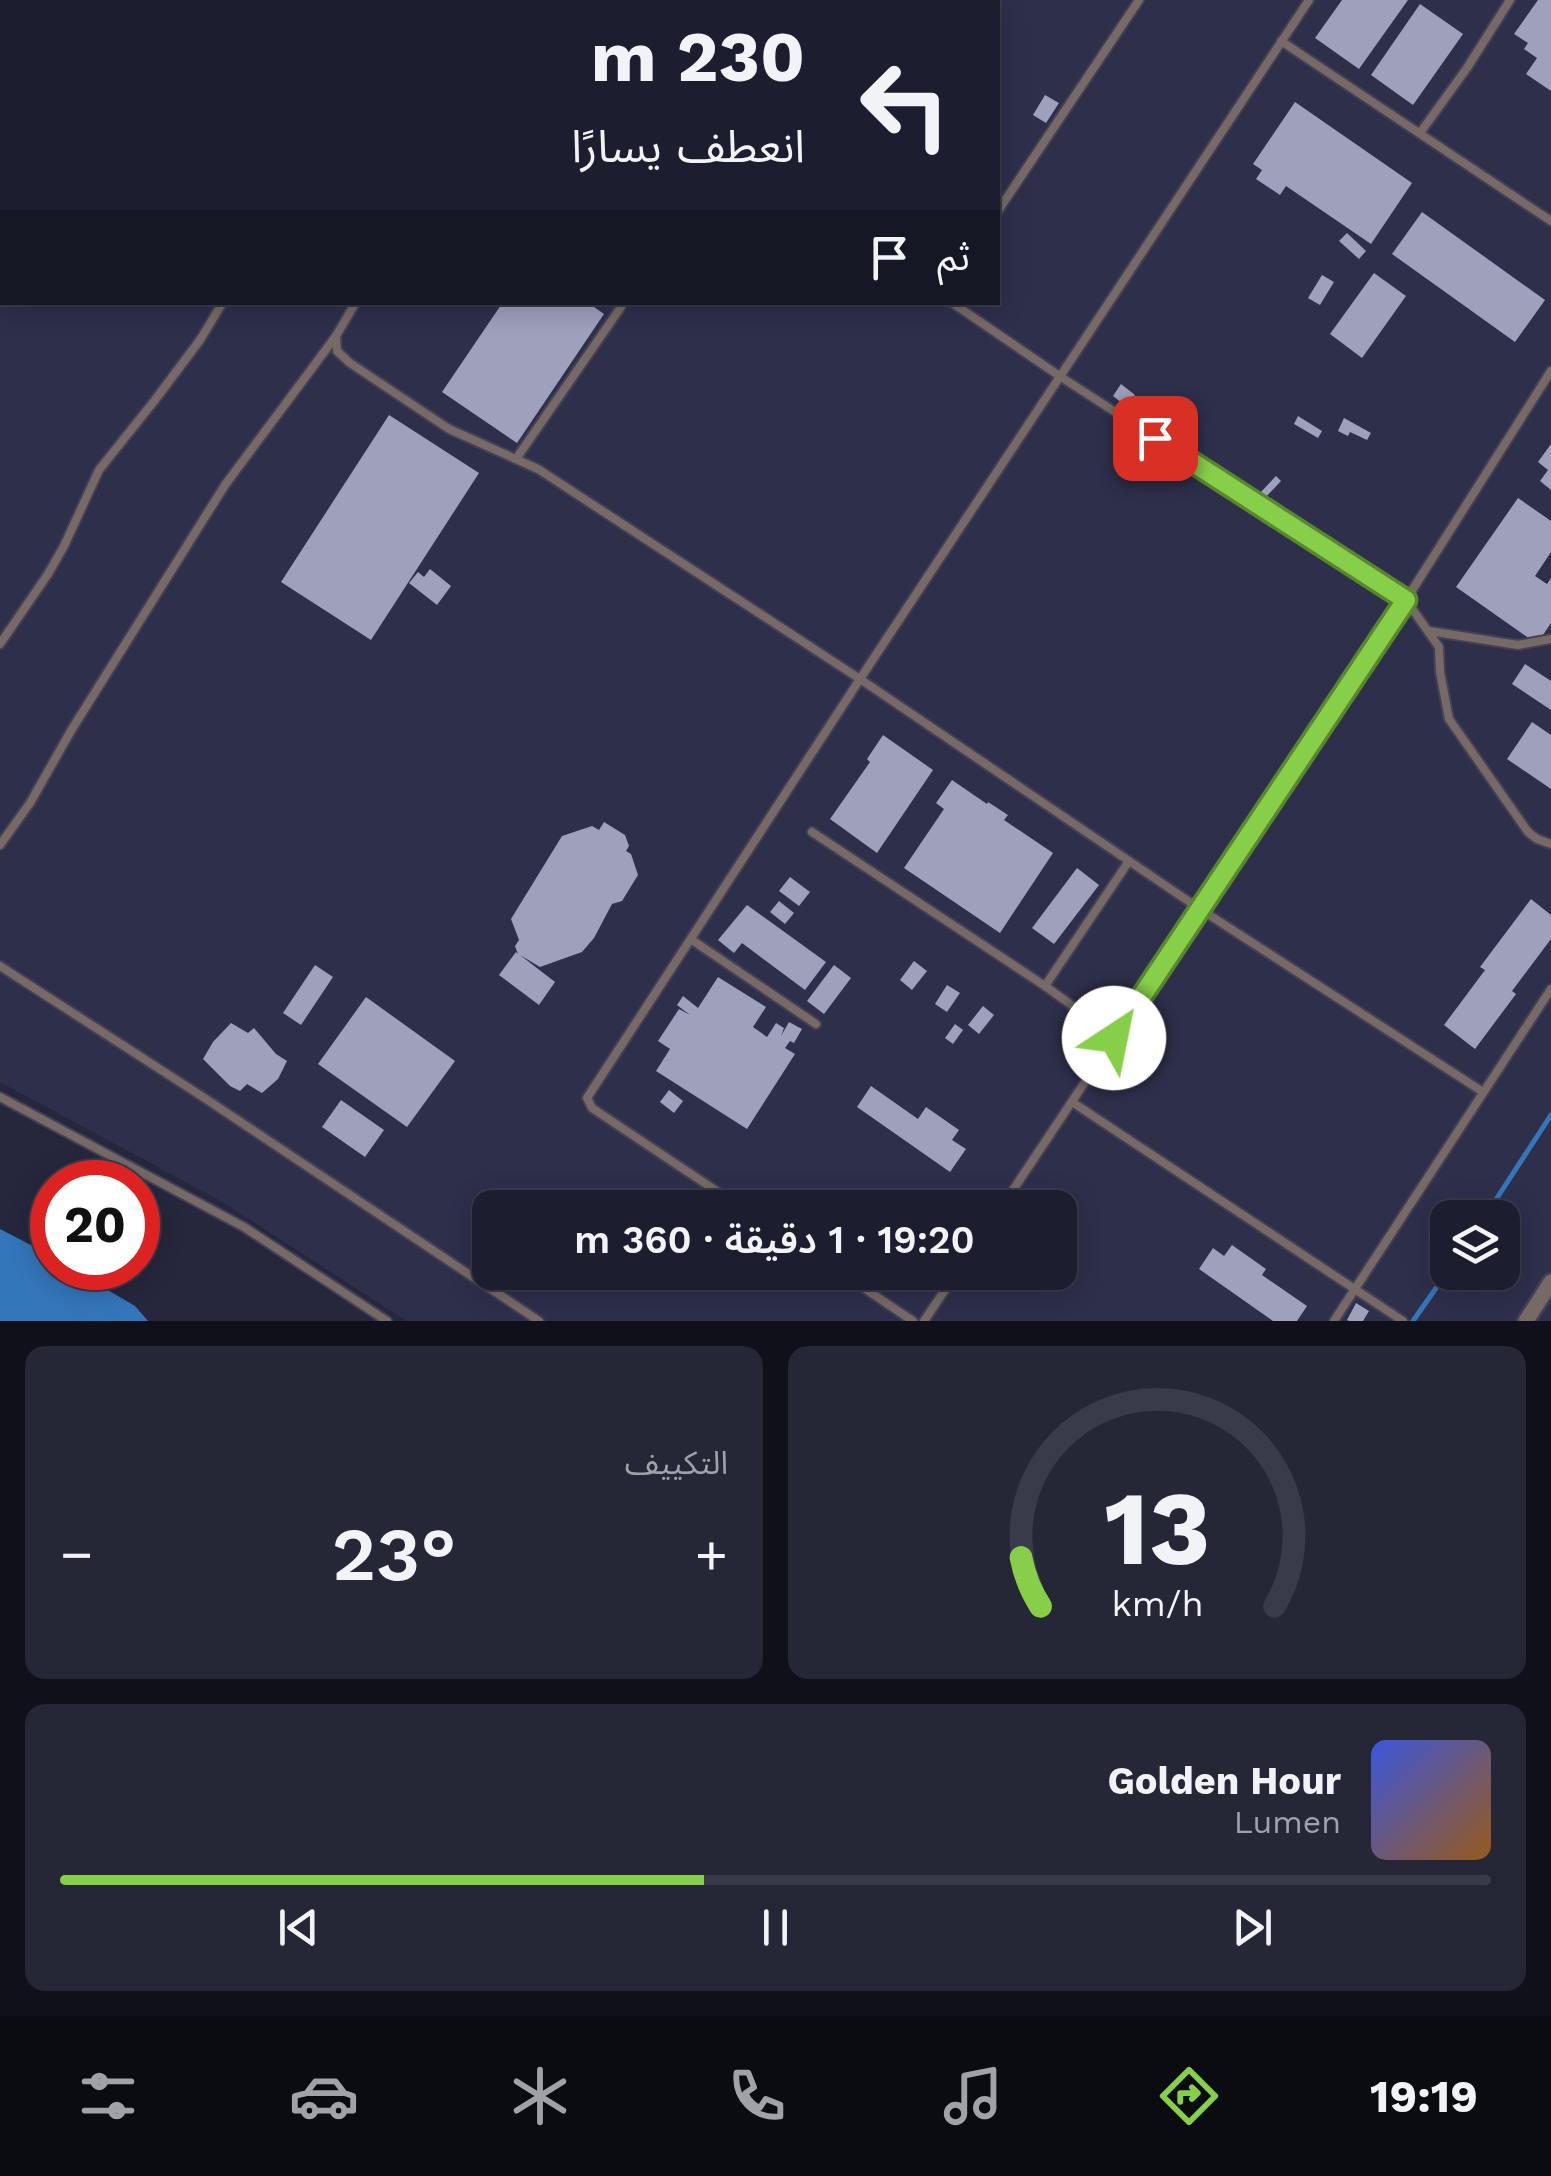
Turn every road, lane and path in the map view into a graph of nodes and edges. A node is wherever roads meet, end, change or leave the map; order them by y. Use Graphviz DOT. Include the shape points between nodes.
graph roads {
  1 [pos="1139,0"];
  2 [pos="1309,0"];
  3 [pos="1510,0"];
  4 [pos="1281,41"];
  5 [pos="1420,133"];
  6 [pos="1000,208"];
  7 [pos="1551,221"];
  8 [pos="222,305"];
  9 [pos="354,305"];
  10 [pos="955,305"];
  11 [pos="621,307"];
  12 [pos="336,336"];
  13 [pos="1551,371"];
  14 [pos="1061,377"];
  15 [pos="516,459"];
  16 [pos="1406,600"];
  17 [pos="1430,632"];
  18 [pos="1551,640"];
  19 [pos="0,644"];
  20 [pos="860,679"];
  21 [pos="812,832"];
  22 [pos="1551,844"];
  23 [pos="0,845"];
  24 [pos="1129,861"];
  25 [pos="1200,909"];
  26 [pos="692,940"];
  27 [pos="0,966"];
  28 [pos="1045,986"];
  29 [pos="1551,988"];
  30 [pos="1088,1017"];
  31 [pos="816,1024"];
  32 [pos="1483,1092"];
  33 [pos="0,1097"];
  34 [pos="1072,1102"];
  35 [pos="715,1190"];
  36 [pos="1013,1190"];
  37 [pos="1551,1282"];
  38 [pos="1355,1289"];
  39 [pos="867,1290"];
  40 [pos="945,1290"];
  41 [pos="387,1321"];
  42 [pos="539,1321"];
  43 [pos="914,1321"];
  44 [pos="924,1321"];
  45 [pos="1334,1321"];
  46 [pos="1403,1321"];
  47 [pos="1526,1321"];
  1 -- 6 [label="lane"];
  2 -- 4 [label="lane"];
  3 -- 5 [label="lane"];
  4 -- 5 [label="lane"];
  4 -- 14 [label="lane"];
  5 -- 7 [label="lane"];
  8 -- 19 [label="lane" via="99,470 64,546"];
  9 -- 12 [label="lane"];
  10 -- 14 [label="lane"];
  11 -- 15 [label="lane"];
  12 -- 15 [label="lane" via="337,351 350,363 449,430"];
  12 -- 23 [label="lane" via="225,485"];
  13 -- 16 [label="lane"];
  14 -- 16 [label="lane"];
  14 -- 20 [label="lane"];
  15 -- 20 [label="lane"];
  16 -- 17 [label="lane"];
  16 -- 25 [label="lane"];
  17 -- 18 [label="lane" via="1518,645"];
  17 -- 22 [label="lane" via="1439,647 1449,719 1528,832"];
  20 -- 24 [label="lane"];
  20 -- 26 [label="lane"];
  21 -- 28 [label="lane"];
  24 -- 25 [label="lane"];
  24 -- 28 [label="lane"];
  25 -- 32 [label="lane"];
  25 -- 34 [label="lane"];
  26 -- 31 [label="lane"];
  26 -- 35 [label="lane" via="588,1098 592,1108"];
  27 -- 42 [label="lane"];
  28 -- 30 [label="lane"];
  29 -- 32 [label="lane"];
  32 -- 38 [label="lane"];
  33 -- 41 [label="lane" via="244,1228"];
  34 -- 36 [label="lane"];
  34 -- 38 [label="lane"];
  37 -- 47 [label="street"];
  38 -- 45 [label="lane"];
  38 -- 46 [label="lane"];
  39 -- 43 [label="lane"];
  40 -- 44 [label="lane"];
}
